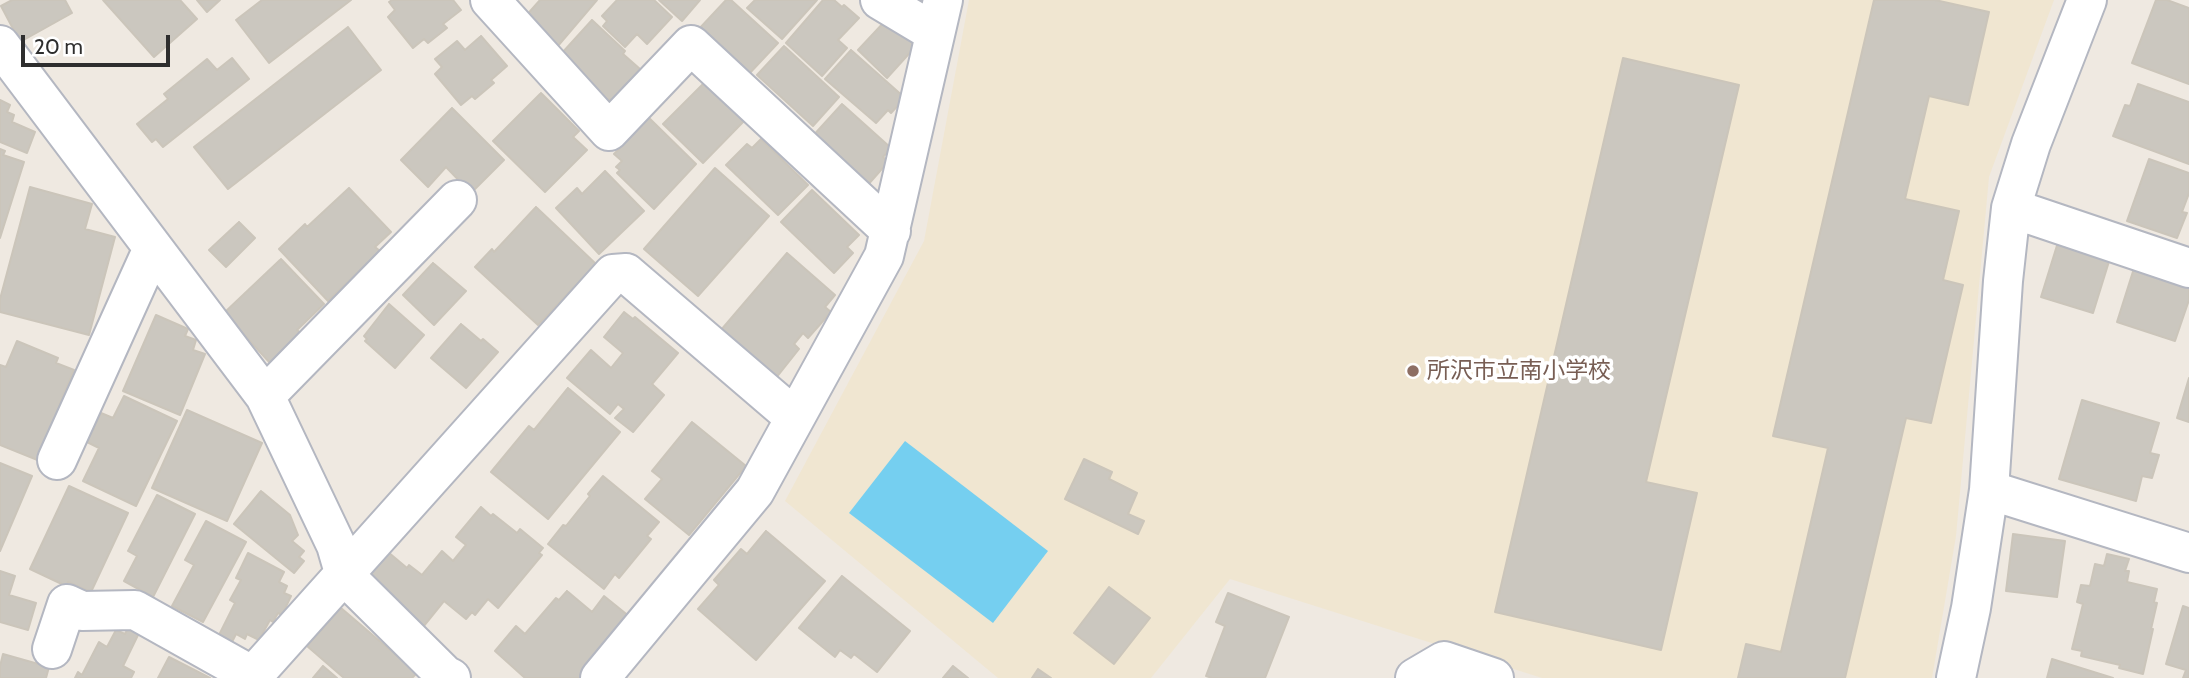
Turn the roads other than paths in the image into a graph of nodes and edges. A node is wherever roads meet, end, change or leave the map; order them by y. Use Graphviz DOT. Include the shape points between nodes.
graph roads {
  1 [pos="490,0"];
  2 [pos="880,0"];
  3 [pos="2087,0"];
  4 [pos="939,17"];
  5 [pos="0,45"];
  6 [pos="457,200"];
  7 [pos="2011,208"];
  8 [pos="891,232"];
  9 [pos="153,247"];
  10 [pos="2189,268"];
  11 [pos="265,396"];
  12 [pos="794,417"];
  13 [pos="57,460"];
  14 [pos="1989,490"];
  15 [pos="2189,553"];
  16 [pos="345,576"];
  17 [pos="52,649"];
  18 [pos="252,677"];
  19 [pos="451,678"];
  20 [pos="600,678"];
  21 [pos="1415,678"];
  22 [pos="1494,678"];
  23 [pos="1956,678"];
  1 -- 8 [label="street" via="609,131 691,46"];
  2 -- 4 [label="street"];
  3 -- 7 [label="street"];
  4 -- 8 [label="street"];
  5 -- 9 [label="street"];
  6 -- 11 [label="street"];
  7 -- 10 [label="street"];
  7 -- 14 [label="street"];
  8 -- 12 [label="street" via="884,257"];
  9 -- 11 [label="street"];
  9 -- 13 [label="street"];
  11 -- 16 [label="street" via="336,545"];
  12 -- 16 [label="street" via="626,273 613,274"];
  12 -- 20 [label="street" via="755,491"];
  14 -- 15 [label="street"];
  14 -- 23 [label="street"];
  16 -- 18 [label="street"];
  16 -- 19 [label="street"];
  17 -- 18 [label="street" via="67,604 82,611 135,610"];
  21 -- 22 [label="street" via="1444,661"];
}
